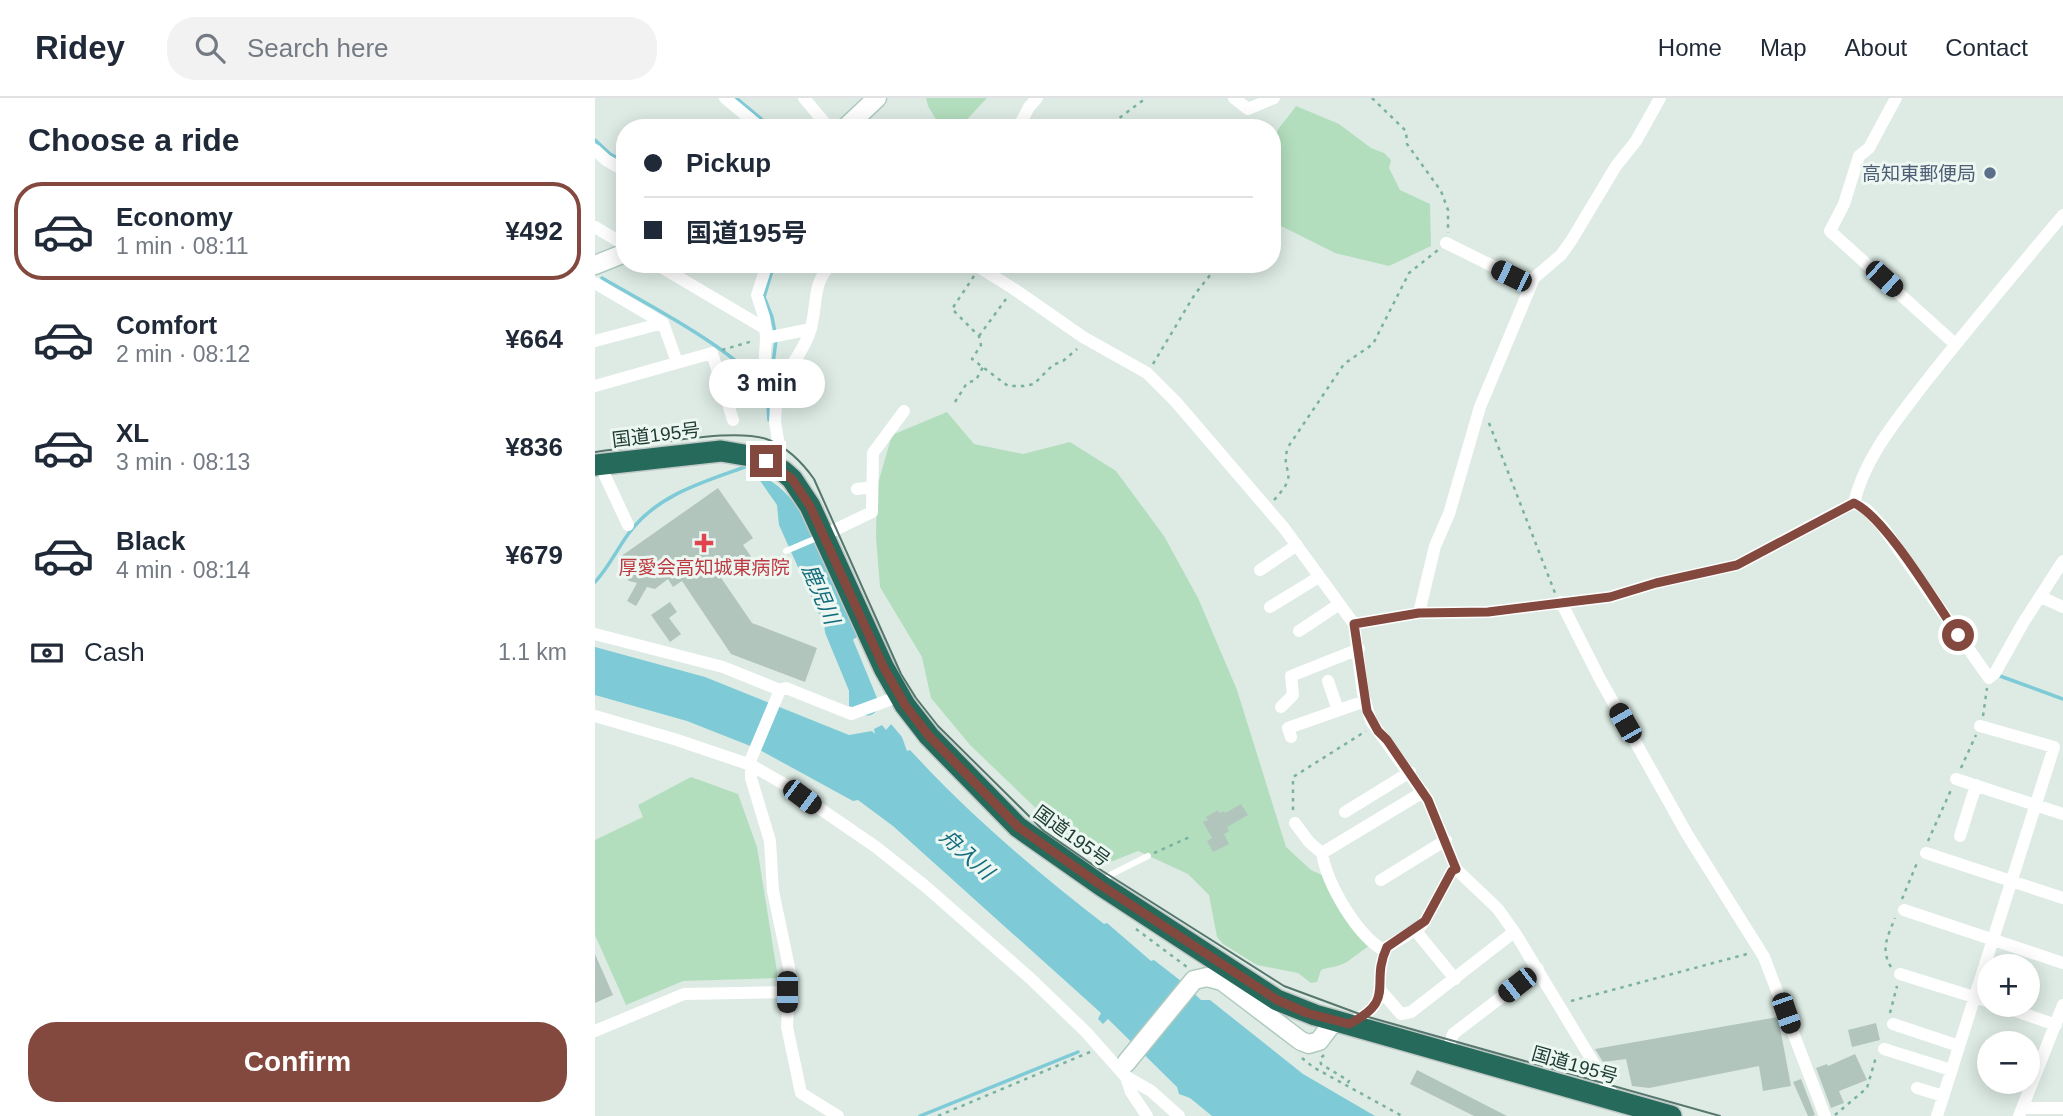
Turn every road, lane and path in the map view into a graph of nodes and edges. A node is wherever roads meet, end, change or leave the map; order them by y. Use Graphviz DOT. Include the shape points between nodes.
graph roads {
  1 [pos="725,98"];
  2 [pos="804,98"];
  3 [pos="877,98"];
  4 [pos="1037,98"];
  5 [pos="1146,98"];
  6 [pos="1234,98"];
  7 [pos="1274,98"];
  8 [pos="1372,98"];
  9 [pos="1660,98"];
  10 [pos="1896,98"];
  11 [pos="750,119"];
  12 [pos="822,119"];
  13 [pos="855,119"];
  14 [pos="1023,119"];
  15 [pos="1118,119"];
  16 [pos="595,150"];
  17 [pos="616,165"];
  18 [pos="2063,215"];
  19 [pos="595,227"];
  20 [pos="616,240"];
  21 [pos="1446,243"];
  22 [pos="616,257"];
  23 [pos="595,265"];
  24 [pos="670,273"];
  25 [pos="764,273"];
  26 [pos="823,273"];
  27 [pos="973,273"];
  28 [pos="988,273"];
  29 [pos="1212,273"];
  30 [pos="595,283"];
  31 [pos="1531,285"];
  32 [pos="1014,289"];
  33 [pos="663,323"];
  34 [pos="811,329"];
  35 [pos="766,334"];
  36 [pos="979,336"];
  37 [pos="1088,340"];
  38 [pos="595,341"];
  39 [pos="1955,344"];
  40 [pos="730,347"];
  41 [pos="677,362"];
  42 [pos="983,367"];
  43 [pos="1147,373"];
  44 [pos="595,386"];
  45 [pos="777,388"];
  46 [pos="955,402"];
  47 [pos="1479,409"];
  48 [pos="904,411"];
  49 [pos="733,420"];
  50 [pos="598,465"];
  51 [pos="775,466"];
  52 [pos="857,489"];
  53 [pos="872,490"];
  54 [pos="1854,503"];
  55 [pos="1266,507"];
  56 [pos="628,525"];
  57 [pos="818,537"];
  58 [pos="1297,545"];
  59 [pos="786,551"];
  60 [pos="2063,561"];
  61 [pos="1260,570"];
  62 [pos="1319,578"];
  63 [pos="2041,597"];
  64 [pos="1561,602"];
  65 [pos="1338,605"];
  66 [pos="1270,607"];
  67 [pos="2063,607"];
  68 [pos="1419,613"];
  69 [pos="1354,624"];
  70 [pos="1299,631"];
  71 [pos="595,634"];
  72 [pos="1359,649"];
  73 [pos="1328,681"];
  74 [pos="779,692"];
  75 [pos="899,696"];
  76 [pos="1365,701"];
  77 [pos="1281,707"];
  78 [pos="1338,710"];
  79 [pos="595,716"];
  80 [pos="1375,726"];
  81 [pos="1980,726"];
  82 [pos="1291,737"];
  83 [pos="751,762"];
  84 [pos="1410,772"];
  85 [pos="1956,779"];
  86 [pos="1976,785"];
  87 [pos="1423,792"];
  88 [pos="2035,805"];
  89 [pos="1345,812"];
  90 [pos="2063,814"];
  91 [pos="1296,823"];
  92 [pos="1192,836"];
  93 [pos="1960,836"];
  94 [pos="1446,841"];
  95 [pos="1322,853"];
  96 [pos="1926,853"];
  97 [pos="1148,856"];
  98 [pos="1456,869"];
  99 [pos="1381,880"];
  100 [pos="2012,881"];
  101 [pos="1102,886"];
  102 [pos="2063,898"];
  103 [pos="1904,910"];
  104 [pos="1415,930"];
  105 [pos="1514,932"];
  106 [pos="1993,940"];
  107 [pos="1760,949"];
  108 [pos="1385,951"];
  109 [pos="2063,963"];
  110 [pos="1538,969"];
  111 [pos="1900,974"];
  112 [pos="1455,979"];
  113 [pos="1381,991"];
  114 [pos="787,992"];
  115 [pos="1975,997"];
  116 [pos="1560,1004"];
  117 [pos="2063,1005"];
  118 [pos="1405,1014"];
  119 [pos="2023,1017"];
  120 [pos="1342,1022"];
  121 [pos="1893,1024"];
  122 [pos="595,1031"];
  123 [pos="2057,1033"];
  124 [pos="1400,1039"];
  125 [pos="1959,1046"];
  126 [pos="1099,1048"];
  127 [pos="1884,1049"];
  128 [pos="1330,1050"];
  129 [pos="1447,1053"];
  130 [pos="1126,1070"];
  131 [pos="1951,1070"];
  132 [pos="1346,1085"];
  133 [pos="1917,1088"];
  134 [pos="1943,1097"];
  135 [pos="1616,1100"];
  136 [pos="2063,1108"];
  137 [pos="2021,1112"];
  138 [pos="838,1116"];
  139 [pos="938,1116"];
  140 [pos="1147,1116"];
  141 [pos="1179,1116"];
  142 [pos="1671,1116"];
  143 [pos="1825,1116"];
  144 [pos="1937,1116"];
  1 -- 11 [label="street"];
  2 -- 12 [label="street"];
  3 -- 13 [label="street"];
  4 -- 14 [label="street"];
  5 -- 15 [label="path"];
  6 -- 7 [label="street" via="1248,109"];
  8 -- 21 [label="path" via="1406,131 1407,144 1441,191 1448,209"];
  9 -- 31 [label="street" via="1571,241"];
  10 -- 39 [label="street" via="1869,148 1859,156 1830,231"];
  16 -- 17 [label="street"];
  18 -- 39 [label="street"];
  19 -- 20 [label="street"];
  21 -- 31 [label="street"];
  21 -- 55 [label="path" via="1409,274 1373,344 1351,357 1337,374 1288,447 1288,485"];
  22 -- 23 [label="street"];
  24 -- 35 [label="street"];
  25 -- 35 [label="street" via="757,295"];
  26 -- 34 [label="street"];
  27 -- 36 [label="path" via="952,309"];
  28 -- 32 [label="street"];
  29 -- 43 [label="path"];
  30 -- 33 [label="street"];
  31 -- 47 [label="street"];
  32 -- 36 [label="path"];
  32 -- 37 [label="street"];
  33 -- 38 [label="street" via="631,326"];
  33 -- 41 [label="street"];
  34 -- 35 [label="street"];
  34 -- 45 [label="street"];
  35 -- 40 [label="path"];
  35 -- 45 [label="street" via="764,373"];
  36 -- 42 [label="path" via="981,345 972,359"];
  37 -- 42 [label="path" via="1034,384 1007,386"];
  37 -- 43 [label="street"];
  39 -- 54 [label="street" via="1887,433 1863,474"];
  41 -- 44 [label="street"];
  41 -- 49 [label="street" via="712,353"];
  42 -- 46 [label="path"];
  43 -- 55 [label="street"];
  45 -- 51 [label="street"];
  47 -- 64 [label="path" via="1491,428"];
  47 -- 68 [label="street" via="1449,514 1435,546"];
  48 -- 53 [label="street" via="873,453"];
  50 -- 51 [label="highway, 国道195号" via="721,451 747,454"];
  50 -- 56 [label="street"];
  51 -- 57 [label="highway, 国道195号" via="801,492"];
  52 -- 53 [label="street"];
  53 -- 57 [label="street" via="872,512"];
  54 -- 63 [label="street" via="1882,526 1989,678"];
  54 -- 64 [label="street" via="1737,565 1610,597"];
  55 -- 58 [label="street"];
  57 -- 59 [label="lane"];
  57 -- 75 [label="highway, 国道195号"];
  58 -- 61 [label="street"];
  58 -- 62 [label="street"];
  60 -- 63 [label="street"];
  62 -- 65 [label="street"];
  62 -- 66 [label="street"];
  63 -- 67 [label="street"];
  64 -- 68 [label="street" via="1488,612"];
  64 -- 107 [label="street" via="1687,834"];
  65 -- 69 [label="street"];
  65 -- 70 [label="street"];
  68 -- 69 [label="street"];
  69 -- 72 [label="street"];
  71 -- 74 [label="street" via="723,667"];
  72 -- 76 [label="street"];
  72 -- 77 [label="street" via="1291,677 1293,695"];
  73 -- 78 [label="street"];
  74 -- 75 [label="street" via="786,688 851,714"];
  74 -- 83 [label="street"];
  75 -- 101 [label="highway, 国道195号" via="929,736 1018,827"];
  76 -- 78 [label="street"];
  76 -- 80 [label="street"];
  78 -- 82 [label="street" via="1289,728"];
  79 -- 83 [label="street"];
  80 -- 84 [label="street"];
  80 -- 91 [label="path" via="1293,777"];
  81 -- 88 [label="street" via="2053,747"];
  83 -- 114 [label="street" via="751,778 770,841 773,891 790,972"];
  83 -- 126 [label="street" via="925,886 1030,978"];
  84 -- 87 [label="street"];
  84 -- 89 [label="street"];
  85 -- 86 [label="street"];
  86 -- 88 [label="street"];
  86 -- 93 [label="street"];
  87 -- 94 [label="street"];
  87 -- 95 [label="street"];
  88 -- 90 [label="street"];
  88 -- 100 [label="street"];
  91 -- 95 [label="street"];
  92 -- 97 [label="path"];
  94 -- 98 [label="street"];
  94 -- 99 [label="street"];
  95 -- 108 [label="street" via="1339,898 1361,930"];
  96 -- 100 [label="street"];
  97 -- 101 [label="lane" via="1110,875"];
  98 -- 104 [label="street" via="1431,914"];
  98 -- 105 [label="street" via="1498,909"];
  100 -- 102 [label="street"];
  100 -- 106 [label="street"];
  101 -- 120 [label="highway, 国道195号" via="1277,1000"];
  103 -- 106 [label="street"];
  104 -- 108 [label="street"];
  104 -- 112 [label="street"];
  105 -- 110 [label="street"];
  105 -- 112 [label="street"];
  106 -- 109 [label="street"];
  106 -- 115 [label="street"];
  107 -- 116 [label="path"];
  107 -- 143 [label="street"];
  108 -- 113 [label="street"];
  110 -- 116 [label="street"];
  110 -- 129 [label="street" via="1453,1034"];
  111 -- 115 [label="street"];
  112 -- 118 [label="street"];
  113 -- 118 [label="street"];
  113 -- 120 [label="street" via="1365,1016"];
  114 -- 122 [label="street" via="684,993"];
  114 -- 138 [label="street" via="787,1027 801,1093"];
  115 -- 125 [label="street"];
  116 -- 135 [label="street"];
  117 -- 123 [label="street"];
  118 -- 124 [label="street"];
  119 -- 123 [label="street"];
  120 -- 124 [label="highway, 国道195号"];
  120 -- 130 [label="street" via="1309,1044 1222,981 1207,977 1194,980"];
  121 -- 125 [label="street"];
  123 -- 137 [label="street"];
  124 -- 129 [label="highway, 国道195号"];
  125 -- 131 [label="street"];
  126 -- 130 [label="street"];
  126 -- 139 [label="path"];
  127 -- 131 [label="street"];
  128 -- 132 [label="path" via="1321,1063 1349,1081"];
  129 -- 135 [label="highway, 国道195号"];
  130 -- 140 [label="street" via="1131,1092"];
  130 -- 141 [label="street"];
  131 -- 134 [label="street"];
  133 -- 134 [label="street"];
  134 -- 144 [label="street"];
  135 -- 142 [label="highway, 国道195号"];
  136 -- 137 [label="street"];
}
